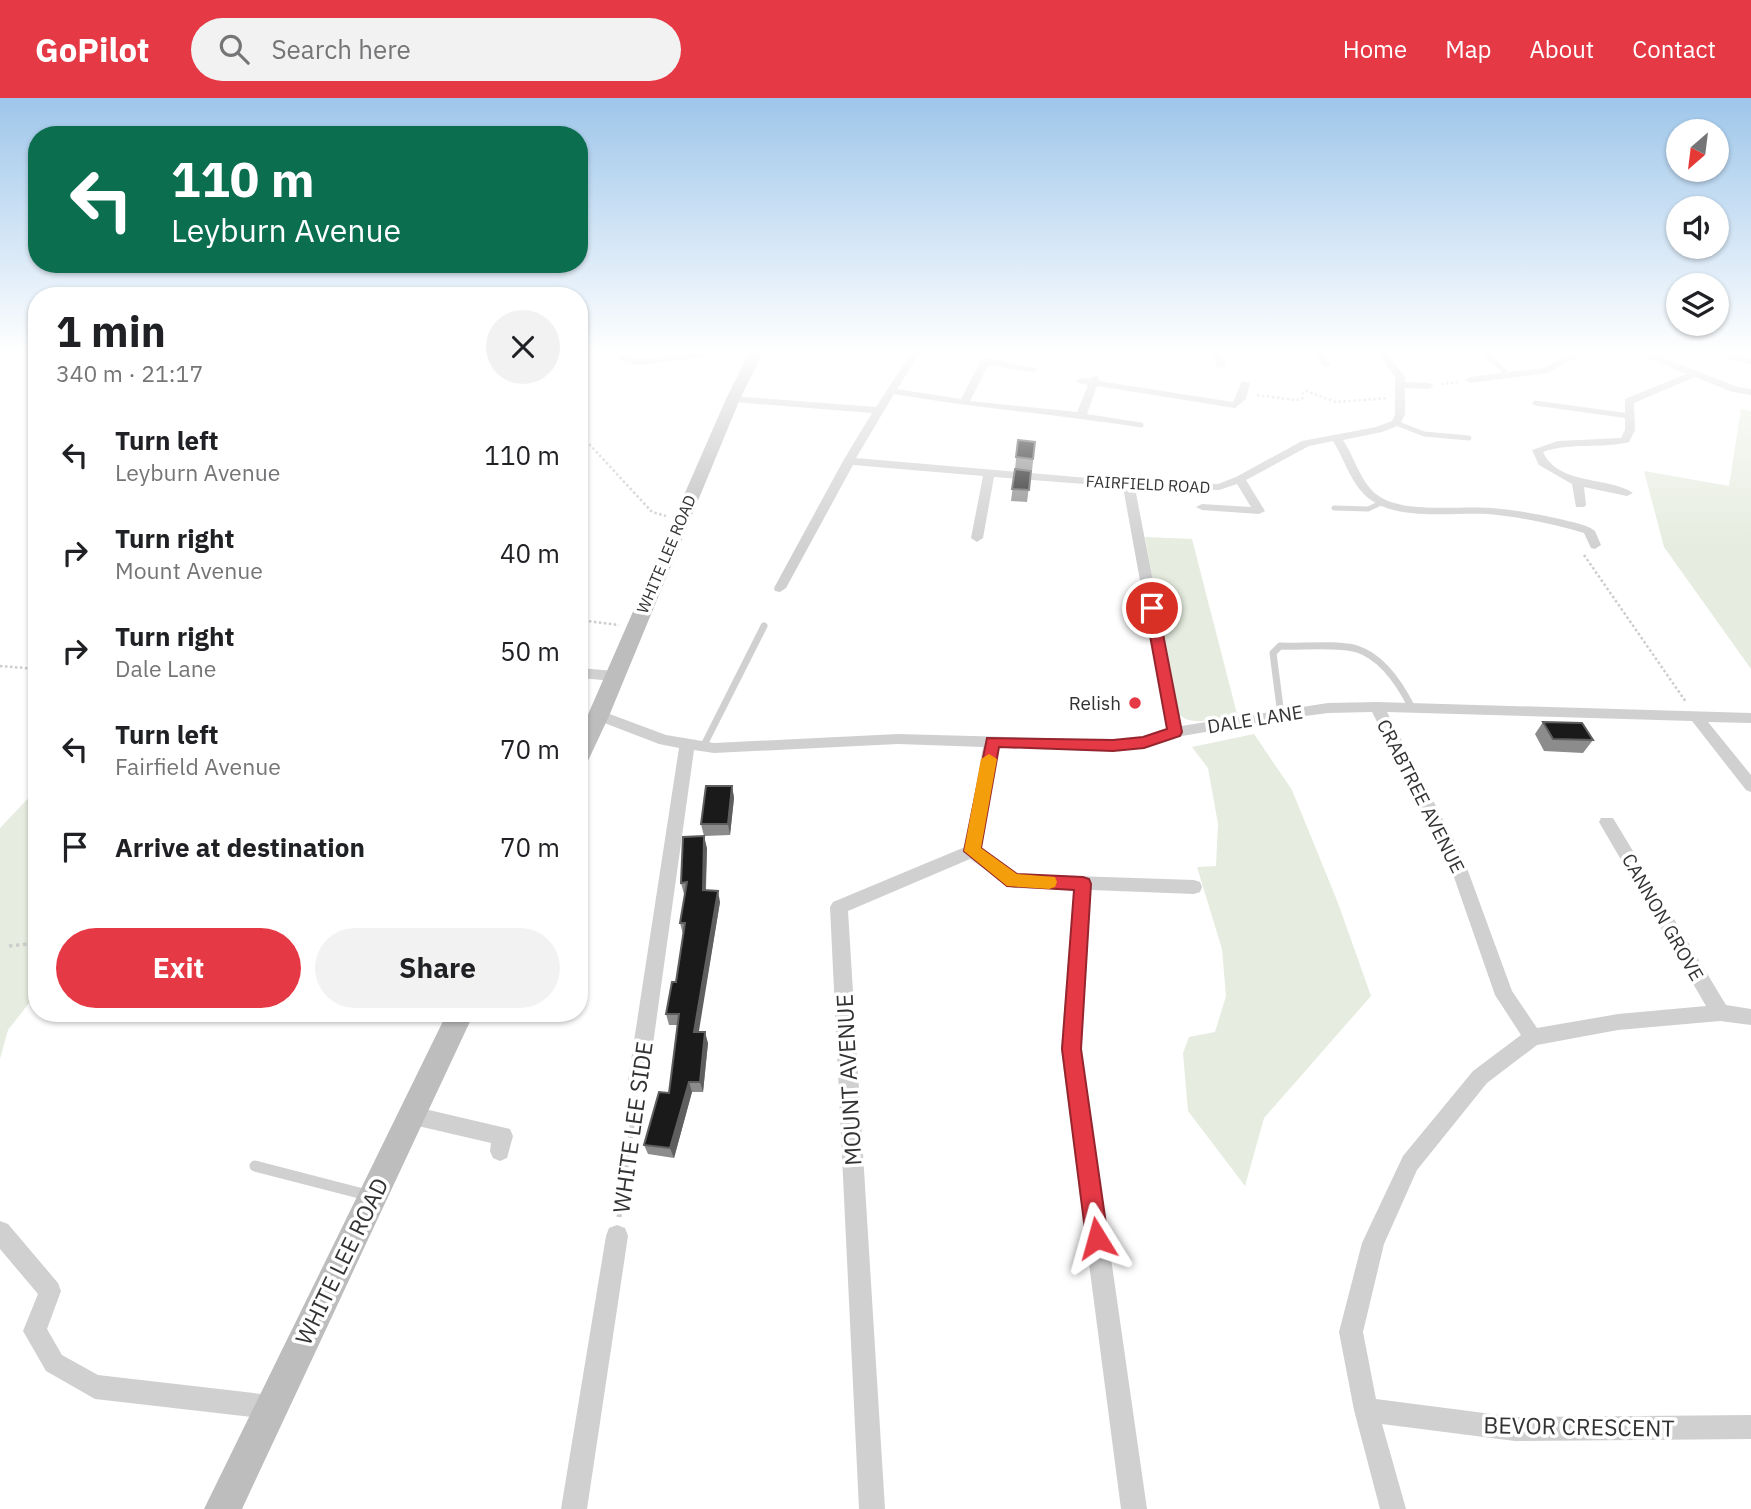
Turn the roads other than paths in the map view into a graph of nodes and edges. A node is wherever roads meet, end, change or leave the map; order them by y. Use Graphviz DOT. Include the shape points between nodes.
graph roads {
  1 [pos="724,419"];
  2 [pos="873,419"];
  3 [pos="1102,419"];
  4 [pos="1398,419"];
  5 [pos="1629,419"];
  6 [pos="1396,423"];
  7 [pos="1141,425"];
  8 [pos="1336,438"];
  9 [pos="1469,438"];
  10 [pos="848,461"];
  11 [pos="989,473"];
  12 [pos="1240,480"];
  13 [pos="1578,482"];
  14 [pos="1128,484"];
  15 [pos="1628,493"];
  16 [pos="1383,502"];
  17 [pos="1580,505"];
  18 [pos="1202,507"];
  19 [pos="1334,508"];
  20 [pos="977,538"];
  21 [pos="1595,545"];
  22 [pos="780,588"];
  23 [pos="764,626"];
  24 [pos="588,674"];
  25 [pos="615,676"];
  26 [pos="1377,707"];
  27 [pos="1412,708"];
  28 [pos="599,715"];
  29 [pos="1281,715"];
  30 [pos="1697,718"];
  31 [pos="1751,718"];
  32 [pos="1175,732"];
  33 [pos="588,738"];
  34 [pos="992,741"];
  35 [pos="695,746"];
  36 [pos="1751,786"];
  37 [pos="1607,822"];
  38 [pos="972,851"];
  39 [pos="1083,884"];
  40 [pos="1194,887"];
  41 [pos="1720,1013"];
  42 [pos="1751,1017"];
  43 [pos="457,1022"];
  44 [pos="1532,1037"];
  45 [pos="638,1080"];
  46 [pos="412,1116"];
  47 [pos="500,1151"];
  48 [pos="255,1166"];
  49 [pos="373,1197"];
  50 [pos="0,1233"];
  51 [pos="617,1236"];
  52 [pos="270,1407"];
  53 [pos="1366,1410"];
  54 [pos="1751,1427"];
  55 [pos="223,1509"];
  56 [pos="574,1509"];
  57 [pos="872,1509"];
  58 [pos="1135,1509"];
  59 [pos="1393,1509"];
  1 -- 25 [label="main road, WHITE LEE ROAD"];
  2 -- 10 [label="street"];
  3 -- 7 [label="lane"];
  4 -- 6 [label="street"];
  5 -- 13 [label="street" via="1625,440 1610,445 1551,443 1537,450 1544,463"];
  6 -- 8 [label="street, FAIRFIELD ROAD"];
  6 -- 9 [label="lane" via="1432,435"];
  8 -- 12 [label="street, FAIRFIELD ROAD" via="1306,443"];
  8 -- 16 [label="street" via="1370,494"];
  10 -- 11 [label="street, FAIRFIELD ROAD"];
  10 -- 22 [label="street"];
  11 -- 14 [label="street, FAIRFIELD ROAD"];
  11 -- 20 [label="street"];
  12 -- 14 [label="street, FAIRFIELD ROAD" via="1194,489"];
  12 -- 18 [label="street" via="1259,511"];
  13 -- 15 [label="street"];
  13 -- 17 [label="street"];
  14 -- 32 [label="street"];
  16 -- 19 [label="lane" via="1368,509"];
  16 -- 21 [label="street" via="1563,523 1589,531"];
  23 -- 35 [label="lane"];
  24 -- 25 [label="street"];
  25 -- 28 [label="main road, WHITE LEE ROAD"];
  26 -- 27 [label="street, DALE LANE"];
  26 -- 29 [label="street, DALE LANE"];
  26 -- 44 [label="street, CRABTREE AVENUE" via="1457,860 1504,995"];
  27 -- 29 [label="lane" via="1401,686 1362,651 1280,646 1273,653"];
  27 -- 30 [label="street, DALE LANE"];
  28 -- 33 [label="main road, WHITE LEE ROAD"];
  28 -- 35 [label="street, DALE LANE" via="664,740"];
  29 -- 32 [label="street, DALE LANE"];
  30 -- 31 [label="street, DALE LANE"];
  30 -- 36 [label="street"];
  32 -- 34 [label="street, DALE LANE" via="1113,745"];
  34 -- 35 [label="street, DALE LANE" via="898,739"];
  34 -- 38 [label="street"];
  35 -- 45 [label="street, WHITE LEE SIDE"];
  37 -- 41 [label="street, CANNON GROVE"];
  38 -- 39 [label="street" via="1013,881"];
  38 -- 57 [label="street, MOUNT AVENUE" via="839,907"];
  39 -- 40 [label="street"];
  39 -- 58 [label="street" via="1071,1049"];
  41 -- 42 [label="street"];
  41 -- 44 [label="street" via="1618,1022"];
  43 -- 46 [label="main road, WHITE LEE ROAD"];
  44 -- 53 [label="street" via="1480,1077 1410,1163 1373,1243 1351,1332"];
  46 -- 47 [label="street" via="503,1136"];
  46 -- 49 [label="main road, WHITE LEE ROAD"];
  48 -- 49 [label="lane"];
  49 -- 52 [label="main road, WHITE LEE ROAD"];
  50 -- 52 [label="street" via="50,1291 35,1331 54,1363 95,1387"];
  51 -- 56 [label="street, WHITE LEE SIDE"];
  52 -- 55 [label="main road, WHITE LEE ROAD"];
  53 -- 54 [label="street, BEVOR CRESCENT" via="1515,1429"];
  53 -- 59 [label="street"];
}
